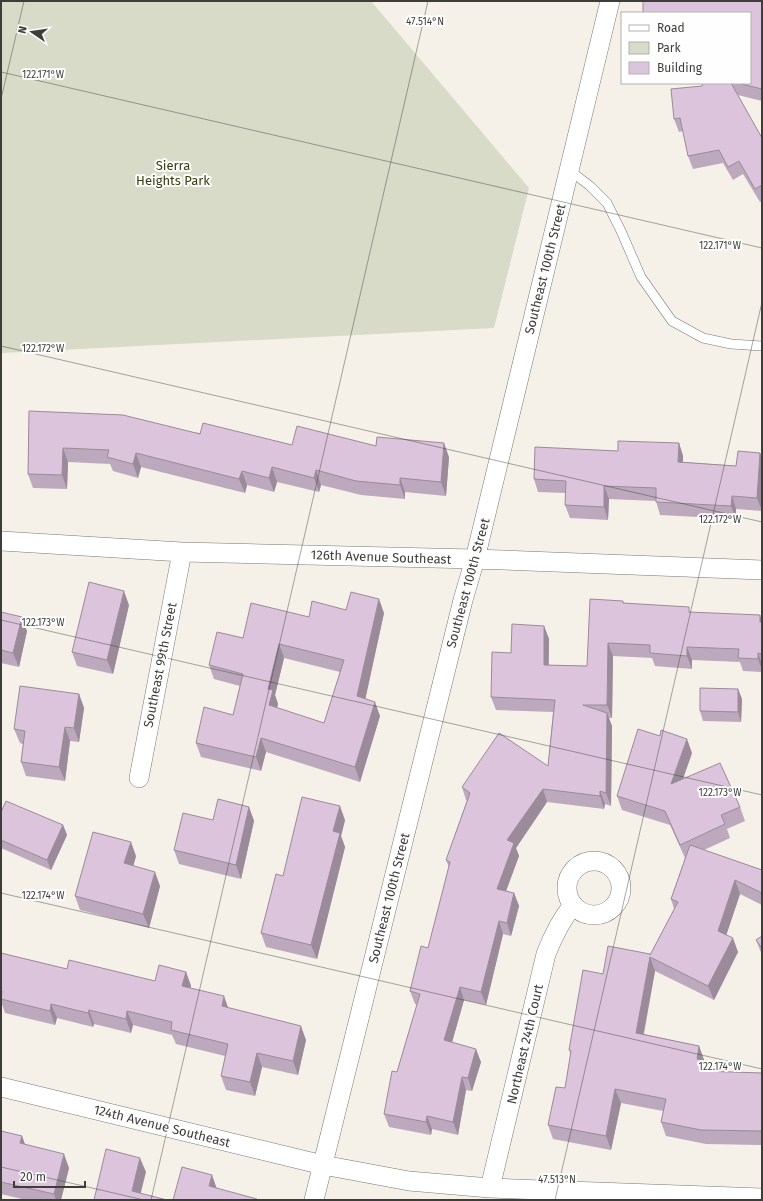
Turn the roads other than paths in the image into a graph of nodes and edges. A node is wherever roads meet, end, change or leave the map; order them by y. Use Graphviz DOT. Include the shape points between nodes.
graph roads {
  1 [pos="610,1"];
  2 [pos="569,170"];
  3 [pos="762,346"];
  4 [pos="1,541"];
  5 [pos="182,552"];
  6 [pos="475,560"];
  7 [pos="762,570"];
  8 [pos="139,778"];
  9 [pos="573,905"];
  10 [pos="1,1087"];
  11 [pos="323,1165"];
  12 [pos="490,1188"];
  13 [pos="762,1198"];
  14 [pos="314,1200"];
  1 -- 2 [label="street, Southeast 100th Street"];
  2 -- 3 [label="lane" via="607,203 641,277 672,322 703,338 731,344"];
  2 -- 6 [label="street, Southeast 100th Street"];
  4 -- 5 [label="street, 126th Avenue Southeast"];
  5 -- 6 [label="street, 126th Avenue Southeast"];
  5 -- 8 [label="street, Southeast 99th Street"];
  6 -- 7 [label="street, 126th Avenue Southeast"];
  6 -- 11 [label="street, Southeast 100th Street"];
  9 -- 12 [label="street, Northeast 24th Court" via="555,932 546,954"];
  10 -- 11 [label="street, 124th Avenue Southeast"];
  11 -- 12 [label="street, 124th Avenue Southeast" via="409,1181"];
  11 -- 14 [label="street, Southeast 100th Street"];
  12 -- 13 [label="street, 124th Avenue Southeast"];
}
